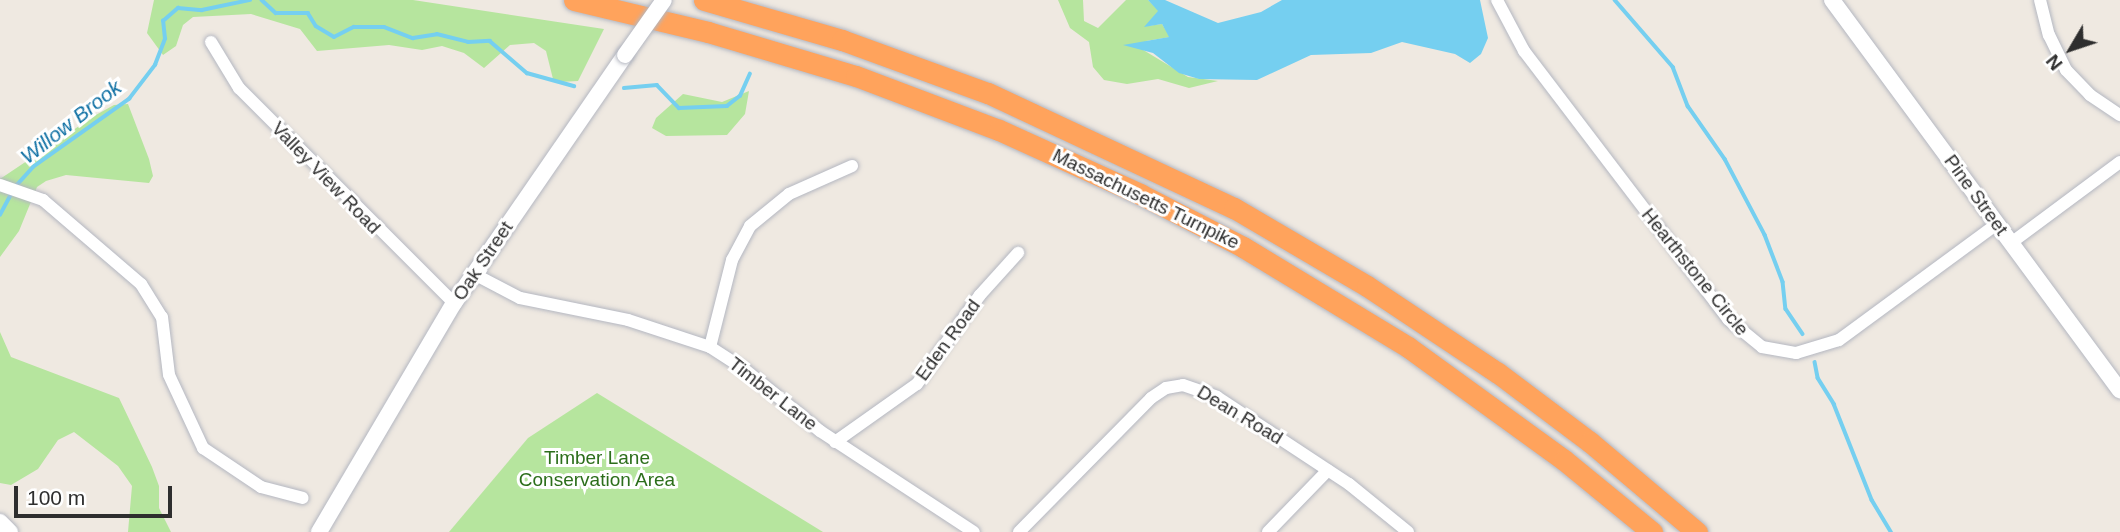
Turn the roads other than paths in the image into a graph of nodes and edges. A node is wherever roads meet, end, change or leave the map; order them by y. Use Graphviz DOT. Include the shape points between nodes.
graph roads {
  1 [pos="574,0"];
  2 [pos="664,0"];
  3 [pos="704,0"];
  4 [pos="1497,0"];
  5 [pos="1832,0"];
  6 [pos="2040,0"];
  7 [pos="211,42"];
  8 [pos="2120,115"];
  9 [pos="2120,162"];
  10 [pos="852,166"];
  11 [pos="0,185"];
  12 [pos="1997,224"];
  13 [pos="2011,243"];
  14 [pos="1018,253"];
  15 [pos="474,274"];
  16 [pos="454,303"];
  17 [pos="710,347"];
  18 [pos="2120,390"];
  19 [pos="835,442"];
  20 [pos="1328,470"];
  21 [pos="303,499"];
  22 [pos="0,522"];
  23 [pos="10,532"];
  24 [pos="319,532"];
  25 [pos="974,532"];
  26 [pos="1019,532"];
  27 [pos="1268,532"];
  28 [pos="1408,532"];
  29 [pos="1652,532"];
  30 [pos="1697,532"];
  1 -- 29 [label="highway, Massachusetts Turnpike" via="708,32 880,84 1035,145 1163,205 1310,285 1440,369"];
  2 -- 15 [label="main road, Oak Street, bridge"];
  3 -- 30 [label="highway, Massachusetts Turnpike" via="842,40 988,93 1234,208 1367,286 1487,365 1590,442"];
  4 -- 12 [label="street, Hearthstone Circle" via="1524,51 1728,319 1762,347 1796,353 1839,341"];
  5 -- 12 [label="main road, Pine Street"];
  6 -- 8 [label="street" via="2049,35 2066,69 2090,95"];
  7 -- 16 [label="street, Valley View Road" via="239,88"];
  9 -- 13 [label="street"];
  10 -- 17 [label="street" via="789,194 750,226 729,270"];
  11 -- 21 [label="street" via="43,200 150,295 165,328 173,387 203,448 261,487"];
  12 -- 13 [label="main road, Pine Street"];
  13 -- 18 [label="main road, Pine Street"];
  14 -- 19 [label="street, Eden Road" via="974,303 917,384"];
  15 -- 16 [label="main road, Oak Street"];
  15 -- 17 [label="street, Timber Lane" via="520,298 628,320"];
  16 -- 24 [label="main road, Oak Street"];
  17 -- 19 [label="street, Timber Lane"];
  19 -- 25 [label="street, Timber Lane"];
  20 -- 26 [label="street, Dean Road" via="1217,397 1199,388 1175,386 1151,398"];
  20 -- 27 [label="street"];
  20 -- 28 [label="street, Dean Road"];
  22 -- 23 [label="main road"];
}
